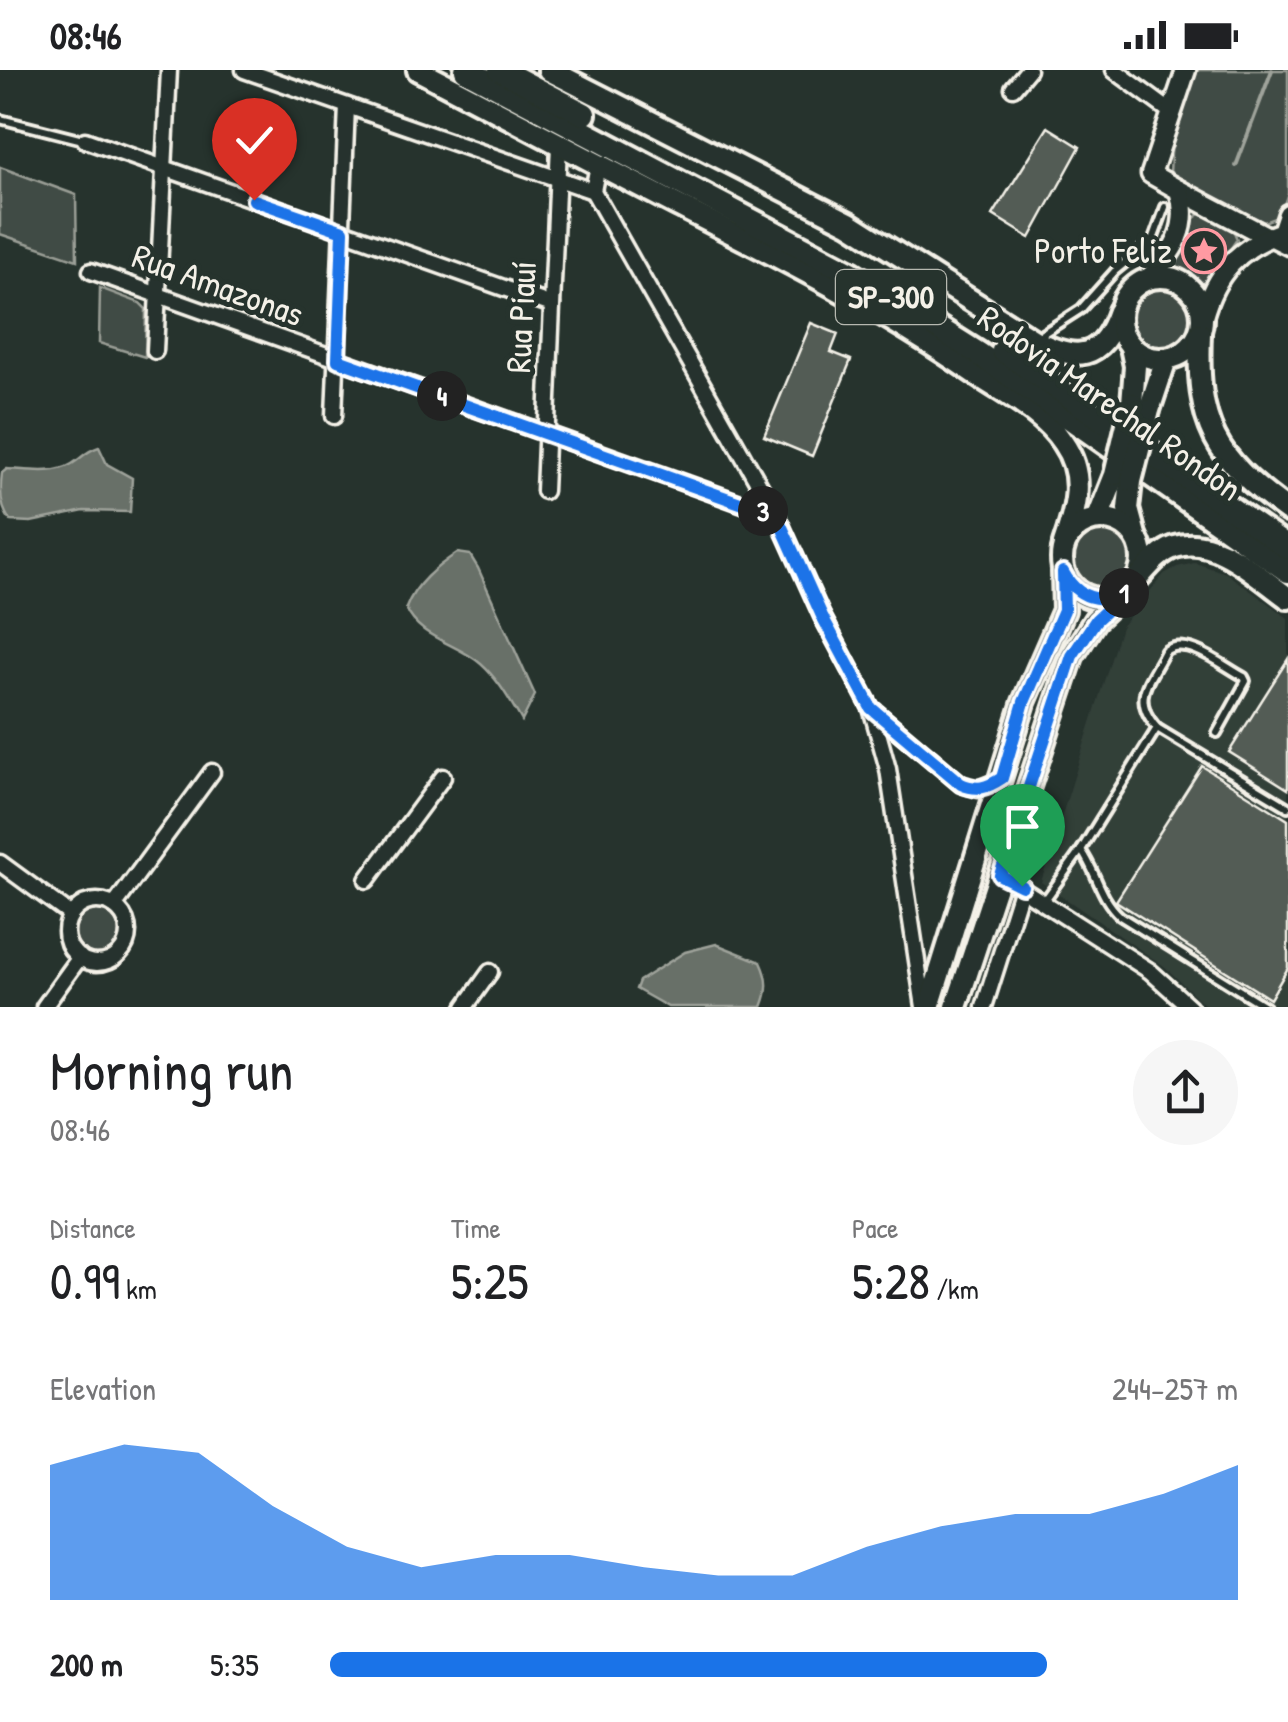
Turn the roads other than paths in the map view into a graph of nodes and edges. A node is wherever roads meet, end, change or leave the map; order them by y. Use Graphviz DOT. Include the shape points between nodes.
graph roads {
  1 [pos="169,70"];
  2 [pos="244,70"];
  3 [pos="418,70"];
  4 [pos="466,70"];
  5 [pos="500,70"];
  6 [pos="550,70"];
  7 [pos="1028,70"];
  8 [pos="1114,70"];
  9 [pos="1186,70"];
  10 [pos="1013,88"];
  11 [pos="347,106"];
  12 [pos="1171,112"];
  13 [pos="0,119"];
  14 [pos="85,140"];
  15 [pos="559,145"];
  16 [pos="598,165"];
  17 [pos="164,168"];
  18 [pos="557,179"];
  19 [pos="1179,190"];
  20 [pos="593,191"];
  21 [pos="1165,206"];
  22 [pos="1288,214"];
  23 [pos="343,231"];
  24 [pos="1268,237"];
  25 [pos="1288,247"];
  26 [pos="91,271"];
  27 [pos="1149,278"];
  28 [pos="158,295"];
  29 [pos="552,306"];
  30 [pos="1120,310"];
  31 [pos="1201,324"];
  32 [pos="1033,340"];
  33 [pos="1131,347"];
  34 [pos="156,351"];
  35 [pos="1166,359"];
  36 [pos="338,360"];
  37 [pos="1140,406"];
  38 [pos="334,416"];
  39 [pos="546,434"];
  40 [pos="1123,478"];
  41 [pos="544,491"];
  42 [pos="1288,511"];
  43 [pos="777,516"];
  44 [pos="1098,518"];
  45 [pos="1135,535"];
  46 [pos="1064,544"];
  47 [pos="1288,548"];
  48 [pos="1288,571"];
  49 [pos="1063,572"];
  50 [pos="1132,586"];
  51 [pos="1288,598"];
  52 [pos="871,708"];
  53 [pos="1157,728"];
  54 [pos="1217,732"];
  55 [pos="212,772"];
  56 [pos="443,777"];
  57 [pos="1002,778"];
  58 [pos="1288,807"];
  59 [pos="1080,850"];
  60 [pos="0,863"];
  61 [pos="1000,875"];
  62 [pos="367,880"];
  63 [pos="1022,886"];
  64 [pos="1044,901"];
  65 [pos="114,906"];
  66 [pos="72,915"];
  67 [pos="80,958"];
  68 [pos="490,972"];
  69 [pos="44,1007"];
  70 [pos="465,1007"];
  71 [pos="927,1007"];
  72 [pos="956,1007"];
  73 [pos="984,1007"];
  74 [pos="1190,1007"];
  75 [pos="1266,1007"];
  1 -- 17 [label="street"];
  2 -- 11 [label="street"];
  3 -- 15 [label="main road"];
  4 -- 48 [label="highway, Rodovia Marechal Rondon / SP-300" via="851,272 980,354"];
  5 -- 47 [label="highway, Rodovia Marechal Rondon / SP-300" via="850,254"];
  6 -- 32 [label="main road" via="848,223"];
  7 -- 10 [label="street"];
  8 -- 12 [label="street"];
  9 -- 12 [label="main road"];
  11 -- 18 [label="street"];
  11 -- 23 [label="street"];
  12 -- 19 [label="main road" via="1151,174"];
  13 -- 14 [label="lane"];
  14 -- 17 [label="street"];
  15 -- 16 [label="main road"];
  15 -- 18 [label="street, Rua Piauí"];
  16 -- 20 [label="street"];
  16 -- 46 [label="main road" via="847,292 1044,422 1075,464 1074,516"];
  17 -- 23 [label="street"];
  17 -- 28 [label="street"];
  18 -- 20 [label="street"];
  18 -- 29 [label="street, Rua Piauí"];
  19 -- 24 [label="main road"];
  19 -- 27 [label="main road" via="1182,231"];
  20 -- 43 [label="street"];
  21 -- 32 [label="lane" via="1154,240 1081,309"];
  22 -- 24 [label="main road" via="1282,232"];
  23 -- 29 [label="street"];
  23 -- 36 [label="street"];
  24 -- 25 [label="street"];
  24 -- 31 [label="main road" via="1220,274"];
  26 -- 28 [label="street, Rua Amazonas"];
  27 -- 30 [label="main road" via="1130,289"];
  27 -- 31 [label="main road" via="1186,286 1195,295"];
  28 -- 34 [label="street"];
  28 -- 36 [label="street, Rua Amazonas"];
  29 -- 39 [label="street, Rua Piauí"];
  30 -- 32 [label="main road" via="1112,332 1090,352 1061,354"];
  30 -- 33 [label="main road"];
  31 -- 35 [label="main road" via="1186,350"];
  31 -- 42 [label="main road" via="1202,403 1213,436 1230,464"];
  33 -- 35 [label="main road"];
  33 -- 37 [label="main road"];
  35 -- 37 [label="main road"];
  36 -- 38 [label="street"];
  36 -- 39 [label="street, Rua Amazonas"];
  37 -- 40 [label="main road, bridge"];
  39 -- 41 [label="street, Rua Piauí"];
  39 -- 43 [label="street, Rua Amazonas"];
  40 -- 44 [label="main road"];
  40 -- 45 [label="main road"];
  43 -- 52 [label="street"];
  44 -- 45 [label="main road"];
  44 -- 46 [label="main road" via="1077,526"];
  45 -- 50 [label="main road" via="1143,556"];
  46 -- 49 [label="main road"];
  49 -- 50 [label="main road" via="1089,598 1102,600"];
  49 -- 57 [label="main road" via="1064,610 1024,702"];
  50 -- 51 [label="main road" via="1158,557 1196,544"];
  50 -- 61 [label="main road" via="1096,620 1072,656"];
  52 -- 57 [label="street" via="961,784 989,787"];
  52 -- 71 [label="street" via="888,769"];
  53 -- 54 [label="lane" via="1142,698 1165,651 1182,645 1244,677"];
  53 -- 58 [label="lane"];
  53 -- 59 [label="lane"];
  55 -- 65 [label="street"];
  56 -- 62 [label="street"];
  57 -- 71 [label="main road"];
  59 -- 64 [label="lane"];
  59 -- 75 [label="lane" via="1120,916"];
  60 -- 66 [label="street"];
  61 -- 63 [label="street"];
  61 -- 72 [label="main road"];
  63 -- 64 [label="street"];
  63 -- 73 [label="street"];
  64 -- 74 [label="street" via="1150,971"];
  65 -- 66 [label="street" via="86,903"];
  65 -- 67 [label="street" via="126,922 122,950 107,961"];
  66 -- 67 [label="street" via="68,942"];
  67 -- 69 [label="street"];
  68 -- 70 [label="street"];
}
